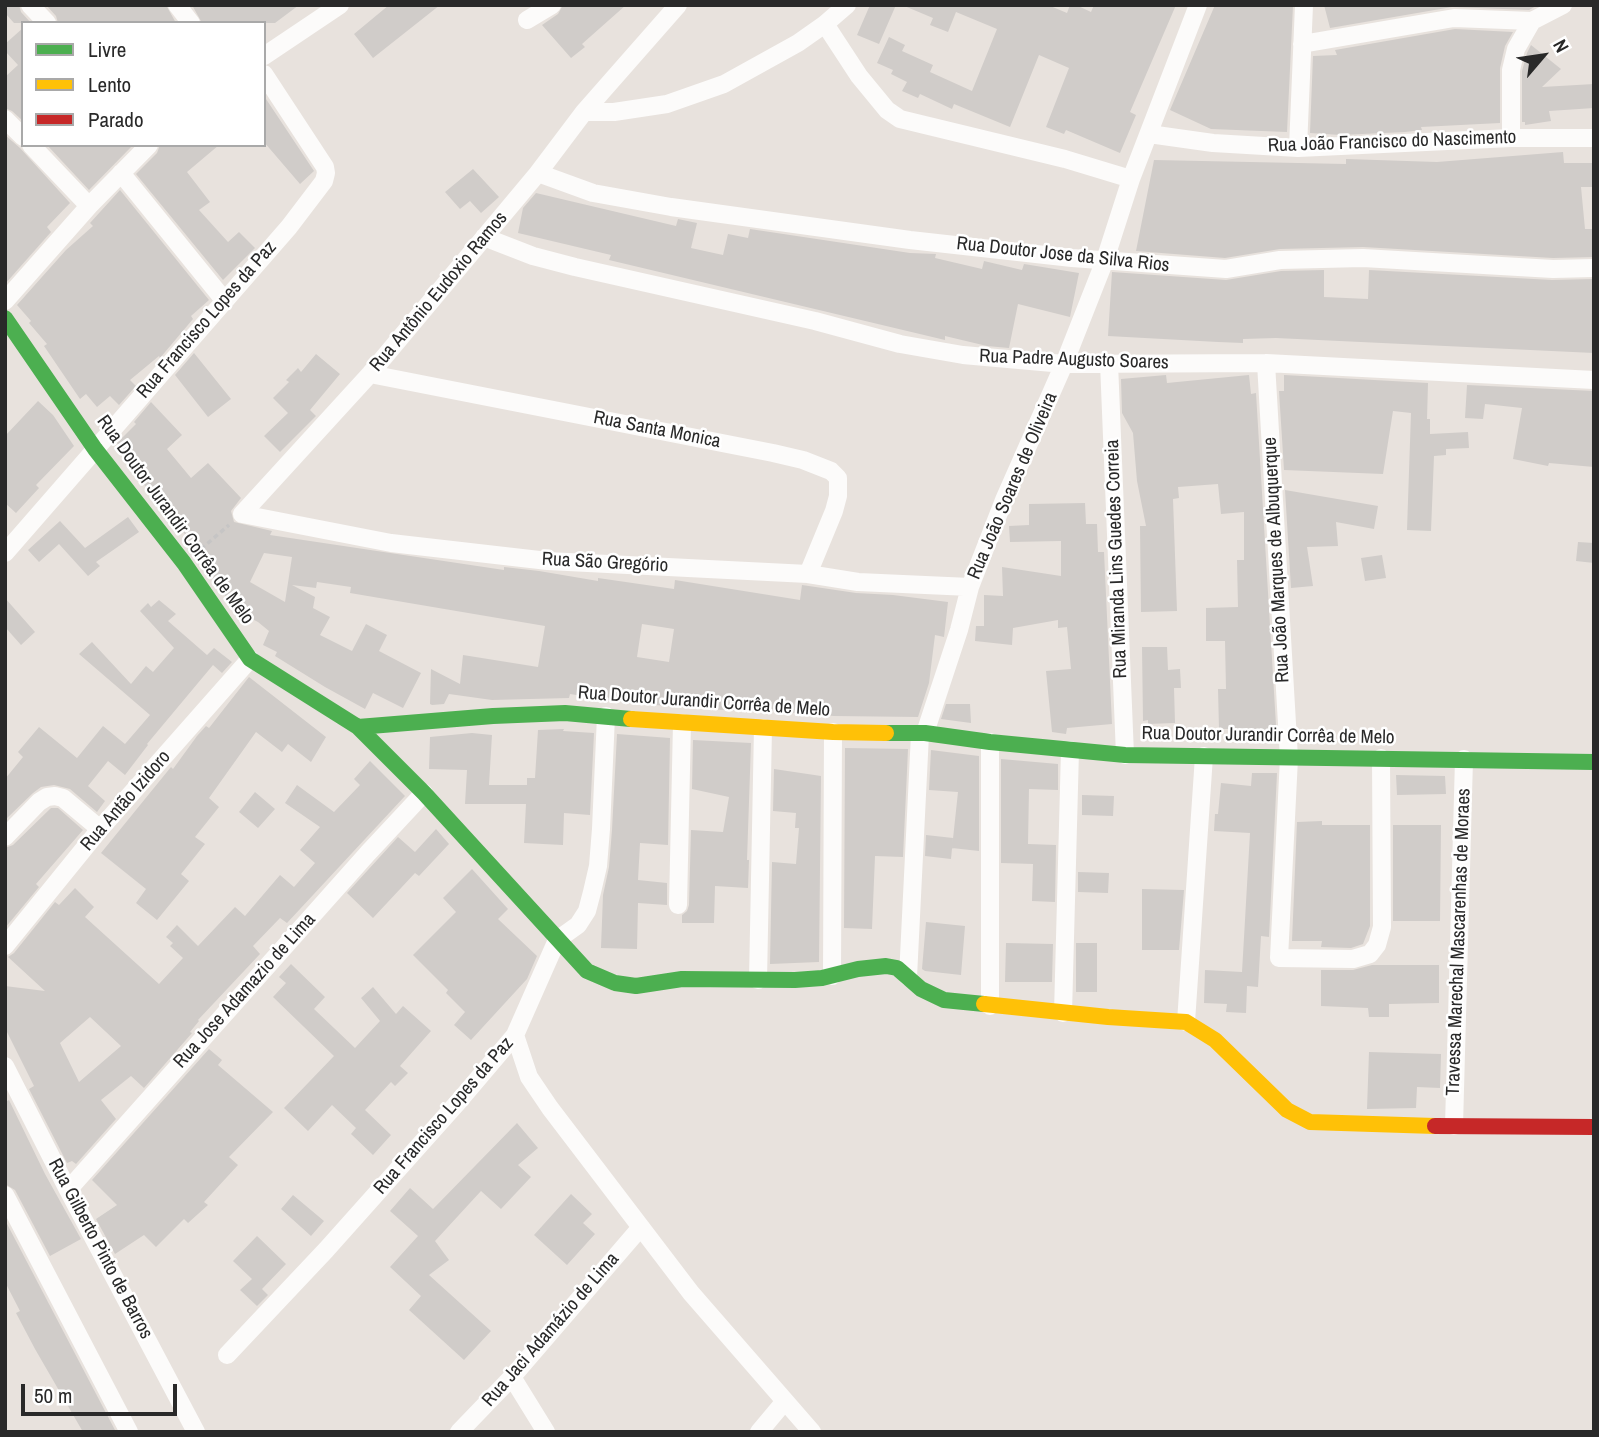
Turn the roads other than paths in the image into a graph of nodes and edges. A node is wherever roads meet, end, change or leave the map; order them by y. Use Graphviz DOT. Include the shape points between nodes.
graph roads {
  1 [pos="30,5"];
  2 [pos="177,5"];
  3 [pos="552,5"];
  4 [pos="678,5"];
  5 [pos="847,5"];
  6 [pos="1198,5"];
  7 [pos="1304,5"];
  8 [pos="1563,5"];
  9 [pos="329,8"];
  10 [pos="527,20"];
  11 [pos="45,21"];
  12 [pos="189,21"];
  13 [pos="1532,21"];
  14 [pos="825,24"];
  15 [pos="1302,44"];
  16 [pos="266,55"];
  17 [pos="266,77"];
  18 [pos="584,111"];
  19 [pos="5,119"];
  20 [pos="1149,134"];
  21 [pos="21,135"];
  22 [pos="1511,138"];
  23 [pos="1594,138"];
  24 [pos="33,147"];
  25 [pos="147,147"];
  26 [pos="1298,148"];
  27 [pos="121,173"];
  28 [pos="538,173"];
  29 [pos="1131,179"];
  30 [pos="89,206"];
  31 [pos="484,237"];
  32 [pos="1105,260"];
  33 [pos="1594,268"];
  34 [pos="224,300"];
  35 [pos="5,301"];
  36 [pos="5,318"];
  37 [pos="1108,363"];
  38 [pos="1266,363"];
  39 [pos="1064,364"];
  40 [pos="370,374"];
  41 [pos="1594,380"];
  42 [pos="95,449"];
  43 [pos="242,514"];
  44 [pos="5,553"];
  45 [pos="808,574"];
  46 [pos="970,587"];
  47 [pos="250,659"];
  48 [pos="606,716"];
  49 [pos="682,723"];
  50 [pos="358,727"];
  51 [pos="763,728"];
  52 [pos="834,732"];
  53 [pos="923,734"];
  54 [pos="990,742"];
  55 [pos="1070,750"];
  56 [pos="1125,755"];
  57 [pos="1204,756"];
  58 [pos="1289,758"];
  59 [pos="1381,758"];
  60 [pos="1464,759"];
  61 [pos="1594,762"];
  62 [pos="424,793"];
  63 [pos="100,829"];
  64 [pos="5,837"];
  65 [pos="678,905"];
  66 [pos="558,940"];
  67 [pos="5,946"];
  68 [pos="832,976"];
  69 [pos="908,976"];
  70 [pos="758,980"];
  71 [pos="990,1006"];
  72 [pos="1063,1013"];
  73 [pos="1186,1022"];
  74 [pos="515,1035"];
  75 [pos="5,1066"];
  76 [pos="1454,1126"];
  77 [pos="1594,1127"];
  78 [pos="68,1190"];
  79 [pos="5,1195"];
  80 [pos="641,1227"];
  81 [pos="227,1355"];
  82 [pos="512,1377"];
  83 [pos="785,1401"];
  84 [pos="129,1432"];
  85 [pos="196,1432"];
  86 [pos="459,1432"];
  87 [pos="546,1432"];
  88 [pos="759,1432"];
  89 [pos="812,1432"];
  1 -- 11 [label="street"];
  2 -- 12 [label="street"];
  3 -- 10 [label="street"];
  4 -- 18 [label="street, Rua Antônio Eudoxio Ramos"];
  5 -- 14 [label="street"];
  6 -- 20 [label="street, Rua João Soares de Oliveira"];
  7 -- 15 [label="street"];
  8 -- 13 [label="street"];
  9 -- 16 [label="street"];
  13 -- 15 [label="street" via="1454,18"];
  13 -- 22 [label="street" via="1513,58"];
  14 -- 18 [label="street" via="735,78 696,95 640,109"];
  14 -- 29 [label="street" via="871,92 900,119"];
  15 -- 26 [label="street"];
  17 -- 34 [label="street, Rua Francisco Lopes da Paz" via="314,147 326,173 316,193"];
  18 -- 28 [label="street, Rua Antônio Eudoxio Ramos"];
  19 -- 21 [label="street"];
  20 -- 26 [label="street, Rua João Francisco do Nascimento"];
  20 -- 29 [label="street, Rua João Soares de Oliveira"];
  22 -- 23 [label="street, Rua João Francisco do Nascimento"];
  22 -- 26 [label="street, Rua João Francisco do Nascimento"];
  24 -- 30 [label="street"];
  25 -- 27 [label="street"];
  27 -- 30 [label="street"];
  27 -- 34 [label="street"];
  28 -- 31 [label="street, Rua Antônio Eudoxio Ramos"];
  28 -- 32 [label="street, Rua Doutor Jose da Silva Rios" via="593,193 671,207 975,248"];
  29 -- 32 [label="street, Rua João Soares de Oliveira"];
  30 -- 35 [label="street"];
  31 -- 39 [label="street, Rua Padre Augusto Soares" via="575,267 901,344"];
  31 -- 40 [label="street, Rua Antônio Eudoxio Ramos"];
  32 -- 33 [label="street, Rua Doutor Jose da Silva Rios" via="1226,269 1280,260 1363,258"];
  32 -- 39 [label="street, Rua João Soares de Oliveira"];
  34 -- 42 [label="street, Rua Francisco Lopes da Paz"];
  36 -- 42 [label="street, Rua Doutor Jurandir Corrêa de Melo"];
  37 -- 38 [label="street, Rua Padre Augusto Soares"];
  37 -- 39 [label="street, Rua Padre Augusto Soares"];
  37 -- 56 [label="street, Rua Miranda Lins Guedes Correia"];
  38 -- 41 [label="street, Rua Padre Augusto Soares"];
  38 -- 58 [label="street, Rua João Marques de Albuquerque"];
  39 -- 46 [label="street, Rua João Soares de Oliveira"];
  40 -- 43 [label="street, Rua Antônio Eudoxio Ramos"];
  40 -- 45 [label="street, Rua Santa Monica" via="773,453 831,471 838,478 838,496"];
  42 -- 44 [label="street, Rua Francisco Lopes da Paz"];
  42 -- 47 [label="street, Rua Doutor Jurandir Corrêa de Melo"];
  43 -- 45 [label="street, Rua São Gregório" via="391,543 548,561"];
  45 -- 46 [label="street, Rua São Gregório" via="858,582"];
  46 -- 53 [label="street, Rua João Soares de Oliveira"];
  47 -- 50 [label="street, Rua Doutor Jurandir Corrêa de Melo"];
  47 -- 63 [label="street, Rua Antão Izidoro"];
  48 -- 49 [label="street, Rua Doutor Jurandir Corrêa de Melo"];
  48 -- 50 [label="street, Rua Doutor Jurandir Corrêa de Melo" via="531,713"];
  48 -- 66 [label="street, Rua Francisco Lopes da Paz" via="598,866 587,911 578,925"];
  49 -- 51 [label="street, Rua Doutor Jurandir Corrêa de Melo"];
  49 -- 65 [label="street"];
  50 -- 62 [label="street"];
  51 -- 52 [label="street, Rua Doutor Jurandir Corrêa de Melo"];
  51 -- 70 [label="street"];
  52 -- 53 [label="street, Rua Doutor Jurandir Corrêa de Melo"];
  52 -- 68 [label="street"];
  53 -- 54 [label="street, Rua Doutor Jurandir Corrêa de Melo"];
  53 -- 69 [label="street, Rua João Soares de Oliveira"];
  54 -- 55 [label="street, Rua Doutor Jurandir Corrêa de Melo"];
  54 -- 71 [label="street"];
  55 -- 56 [label="street, Rua Doutor Jurandir Corrêa de Melo"];
  55 -- 72 [label="street"];
  56 -- 57 [label="street, Rua Doutor Jurandir Corrêa de Melo"];
  57 -- 58 [label="street, Rua Doutor Jurandir Corrêa de Melo"];
  57 -- 73 [label="street"];
  58 -- 59 [label="street, Rua Doutor Jurandir Corrêa de Melo"];
  58 -- 59 [label="street, Rua João Marques de Albuquerque" via="1279,958 1353,959 1374,951 1382,927"];
  59 -- 60 [label="street, Rua Doutor Jurandir Corrêa de Melo"];
  60 -- 61 [label="street, Rua Doutor Jurandir Corrêa de Melo"];
  60 -- 76 [label="street, Travessa Marechal Mascarenhas de Moraes"];
  62 -- 66 [label="street"];
  62 -- 78 [label="street, Rua Jose Adamazio de Lima"];
  63 -- 64 [label="street" via="55,796 39,802"];
  63 -- 67 [label="street, Rua Antão Izidoro"];
  66 -- 70 [label="street" via="587,971 615,983"];
  66 -- 74 [label="street, Rua Francisco Lopes da Paz"];
  68 -- 69 [label="street" via="886,966"];
  68 -- 70 [label="street"];
  69 -- 71 [label="street" via="921,989 944,1000"];
  71 -- 72 [label="street"];
  72 -- 73 [label="street"];
  73 -- 76 [label="street" via="1215,1040 1287,1110 1310,1122"];
  74 -- 80 [label="street" via="529,1077"];
  74 -- 81 [label="street, Rua Francisco Lopes da Paz"];
  75 -- 78 [label="street, Rua Gilberto Pinto de Barros"];
  76 -- 77 [label="street"];
  78 -- 85 [label="street, Rua Gilberto Pinto de Barros"];
  79 -- 84 [label="street"];
  80 -- 82 [label="street, Rua Jaci Adamázio de Lima"];
  80 -- 83 [label="street" via="691,1293"];
  82 -- 86 [label="street, Rua Jaci Adamázio de Lima"];
  82 -- 87 [label="street"];
  83 -- 88 [label="street"];
  83 -- 89 [label="street"];
}
